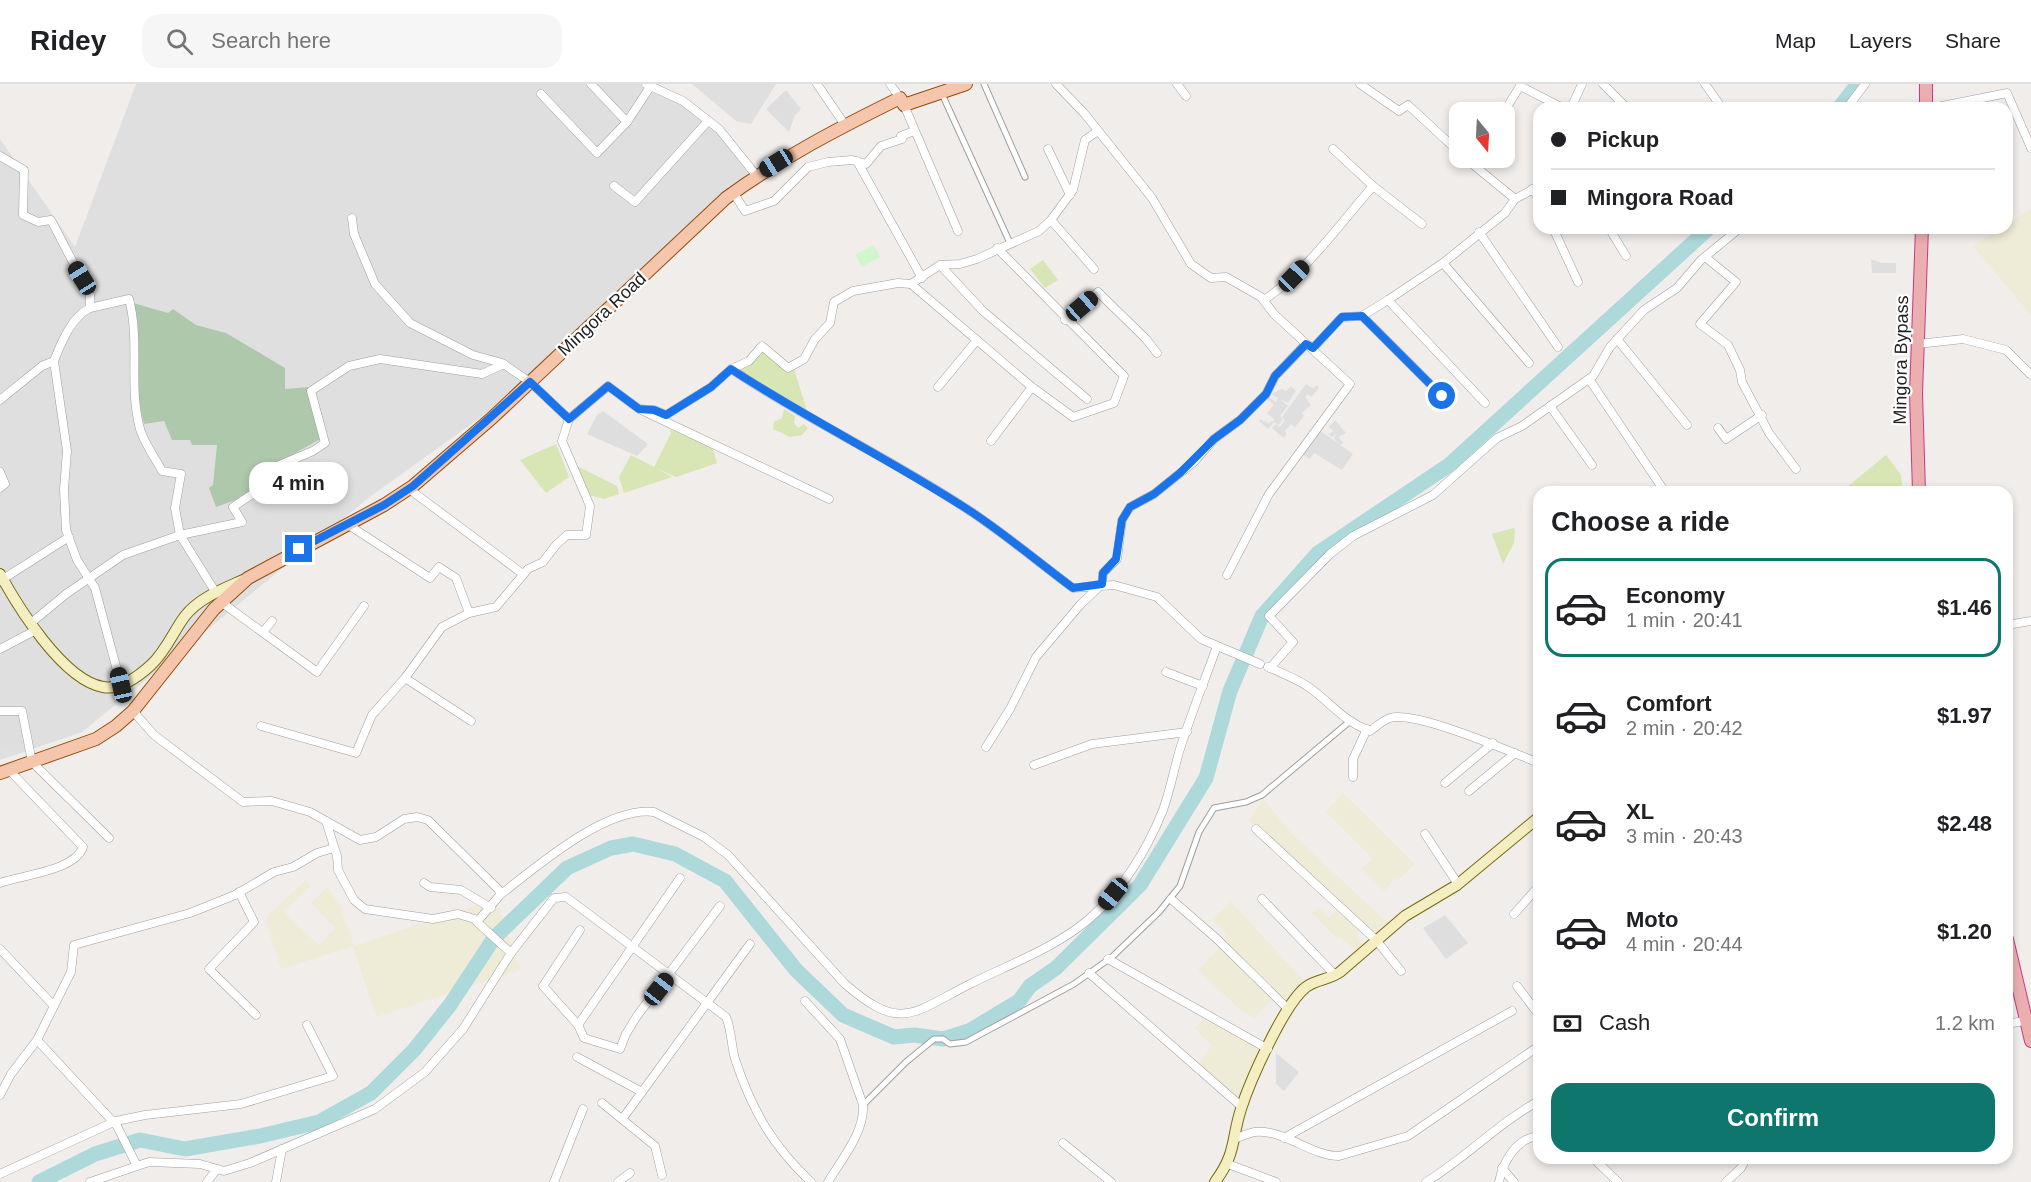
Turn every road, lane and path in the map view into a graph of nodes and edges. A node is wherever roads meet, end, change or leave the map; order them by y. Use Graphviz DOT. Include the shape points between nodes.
graph roads {
  1 [pos="591,84"];
  2 [pos="817,84"];
  3 [pos="890,84"];
  4 [pos="966,84"];
  5 [pos="984,84"];
  6 [pos="1056,84"];
  7 [pos="1177,84"];
  8 [pos="1360,84"];
  9 [pos="1582,84"];
  10 [pos="1603,84"];
  11 [pos="1705,84"];
  12 [pos="1865,84"];
  13 [pos="1926,84"];
  14 [pos="648,85"];
  15 [pos="1369,87"];
  16 [pos="941,92"];
  17 [pos="541,94"];
  18 [pos="1186,96"];
  19 [pos="902,102"];
  20 [pos="1510,102"];
  21 [pos="1551,102"];
  22 [pos="1574,102"];
  23 [pos="1621,102"];
  24 [pos="1718,102"];
  25 [pos="1852,102"];
  26 [pos="1926,102"];
  27 [pos="1968,102"];
  28 [pos="2011,102"];
  29 [pos="2013,107"];
  30 [pos="708,121"];
  31 [pos="627,122"];
  32 [pos="845,125"];
  33 [pos="914,131"];
  34 [pos="1098,131"];
  35 [pos="1449,143"];
  36 [pos="2031,148"];
  37 [pos="1048,149"];
  38 [pos="1333,149"];
  39 [pos="0,156"];
  40 [pos="857,161"];
  41 [pos="1482,168"];
  42 [pos="756,175"];
  43 [pos="1025,177"];
  44 [pos="614,186"];
  45 [pos="1373,186"];
  46 [pos="1533,189"];
  47 [pos="733,192"];
  48 [pos="1070,195"];
  49 [pos="1515,199"];
  50 [pos="352,218"];
  51 [pos="1051,220"];
  52 [pos="1422,224"];
  53 [pos="958,231"];
  54 [pos="1479,232"];
  55 [pos="1556,234"];
  56 [pos="1613,234"];
  57 [pos="1733,234"];
  58 [pos="1922,234"];
  59 [pos="1010,243"];
  60 [pos="997,248"];
  61 [pos="1626,256"];
  62 [pos="1705,257"];
  63 [pos="1443,262"];
  64 [pos="940,265"];
  65 [pos="1094,269"];
  66 [pos="922,278"];
  67 [pos="1578,282"];
  68 [pos="911,284"];
  69 [pos="1264,300"];
  70 [pos="1388,300"];
  71 [pos="90,308"];
  72 [pos="1362,316"];
  73 [pos="1065,320"];
  74 [pos="1617,339"];
  75 [pos="977,340"];
  76 [pos="1918,344"];
  77 [pos="1558,347"];
  78 [pos="1313,348"];
  79 [pos="1157,353"];
  80 [pos="54,361"];
  81 [pos="1529,363"];
  82 [pos="504,364"];
  83 [pos="731,369"];
  84 [pos="2030,374"];
  85 [pos="1589,379"];
  86 [pos="530,382"];
  87 [pos="938,387"];
  88 [pos="1032,387"];
  89 [pos="1442,396"];
  90 [pos="1087,399"];
  91 [pos="0,400"];
  92 [pos="1485,404"];
  93 [pos="1550,406"];
  94 [pos="639,409"];
  95 [pos="1762,415"];
  96 [pos="569,419"];
  97 [pos="1687,425"];
  98 [pos="1718,428"];
  99 [pos="991,441"];
  100 [pos="1592,465"];
  101 [pos="1796,469"];
  102 [pos="0,472"];
  103 [pos="1661,486"];
  104 [pos="1919,486"];
  105 [pos="0,488"];
  106 [pos="409,489"];
  107 [pos="830,499"];
  108 [pos="347,524"];
  109 [pos="180,535"];
  110 [pos="69,537"];
  111 [pos="523,574"];
  112 [pos="1227,575"];
  113 [pos="1,578"];
  114 [pos="90,579"];
  115 [pos="1102,584"];
  116 [pos="219,597"];
  117 [pos="364,606"];
  118 [pos="469,613"];
  119 [pos="272,621"];
  120 [pos="2031,621"];
  121 [pos="2013,624"];
  122 [pos="34,626"];
  123 [pos="263,632"];
  124 [pos="1220,647"];
  125 [pos="0,649"];
  126 [pos="1270,668"];
  127 [pos="1166,672"];
  128 [pos="405,678"];
  129 [pos="121,685"];
  130 [pos="1203,686"];
  131 [pos="0,711"];
  132 [pos="133,711"];
  133 [pos="471,721"];
  134 [pos="1349,722"];
  135 [pos="261,726"];
  136 [pos="1367,729"];
  137 [pos="1187,732"];
  138 [pos="1493,743"];
  139 [pos="986,747"];
  140 [pos="1515,753"];
  141 [pos="1533,760"];
  142 [pos="32,762"];
  143 [pos="1034,765"];
  144 [pos="5,772"];
  145 [pos="1353,777"];
  146 [pos="1445,783"];
  147 [pos="1469,791"];
  148 [pos="326,821"];
  149 [pos="1533,822"];
  150 [pos="1256,829"];
  151 [pos="1425,834"];
  152 [pos="109,838"];
  153 [pos="334,848"];
  154 [pos="680,878"];
  155 [pos="0,883"];
  156 [pos="424,883"];
  157 [pos="1458,884"];
  158 [pos="239,892"];
  159 [pos="1533,893"];
  160 [pos="501,896"];
  161 [pos="1171,899"];
  162 [pos="1262,899"];
  163 [pos="720,906"];
  164 [pos="491,908"];
  165 [pos="1514,914"];
  166 [pos="480,922"];
  167 [pos="580,930"];
  168 [pos="1376,940"];
  169 [pos="750,944"];
  170 [pos="631,946"];
  171 [pos="0,949"];
  172 [pos="510,951"];
  173 [pos="1108,959"];
  174 [pos="2013,962"];
  175 [pos="1401,971"];
  176 [pos="1089,973"];
  177 [pos="670,975"];
  178 [pos="1335,975"];
  179 [pos="1517,986"];
  180 [pos="805,1001"];
  181 [pos="707,1003"];
  182 [pos="1533,1004"];
  183 [pos="54,1006"];
  184 [pos="1288,1009"];
  185 [pos="1512,1011"];
  186 [pos="256,1015"];
  187 [pos="2028,1020"];
  188 [pos="2013,1023"];
  189 [pos="578,1024"];
  190 [pos="307,1025"];
  191 [pos="37,1040"];
  192 [pos="2031,1041"];
  193 [pos="1268,1049"];
  194 [pos="1533,1050"];
  195 [pos="577,1057"];
  196 [pos="642,1092"];
  197 [pos="0,1095"];
  198 [pos="602,1103"];
  199 [pos="1533,1104"];
  200 [pos="863,1105"];
  201 [pos="1242,1107"];
  202 [pos="583,1109"];
  203 [pos="623,1118"];
  204 [pos="115,1124"];
  205 [pos="1533,1137"];
  206 [pos="1236,1138"];
  207 [pos="1284,1138"];
  208 [pos="1063,1143"];
  209 [pos="282,1149"];
  210 [pos="1228,1164"];
  211 [pos="1599,1164"];
  212 [pos="1743,1164"];
  213 [pos="137,1166"];
  214 [pos="1502,1168"];
  215 [pos="217,1169"];
  216 [pos="630,1173"];
  217 [pos="0,1174"];
  218 [pos="662,1175"];
  219 [pos="90,1182"];
  220 [pos="207,1182"];
  221 [pos="276,1182"];
  222 [pos="554,1182"];
  223 [pos="618,1182"];
  224 [pos="812,1182"];
  225 [pos="828,1182"];
  226 [pos="1111,1182"];
  227 [pos="1215,1182"];
  228 [pos="1276,1182"];
  229 [pos="1426,1182"];
  230 [pos="1498,1182"];
  231 [pos="1514,1182"];
  232 [pos="1618,1182"];
  233 [pos="1726,1182"];
  1 -- 31 [label="street"];
  2 -- 32 [label="street"];
  3 -- 19 [label="street"];
  4 -- 16 [label="main road, Mingora Road"];
  5 -- 43 [label="street"];
  6 -- 34 [label="street"];
  7 -- 18 [label="street"];
  8 -- 15 [label="street"];
  9 -- 22 [label="street"];
  10 -- 23 [label="street"];
  11 -- 24 [label="street"];
  12 -- 25 [label="street"];
  13 -- 26 [label="highway"];
  14 -- 30 [label="street" via="683,101"];
  14 -- 31 [label="street"];
  15 -- 35 [label="street" via="1399,111 1408,105"];
  16 -- 19 [label="main road, Mingora Road"];
  16 -- 59 [label="street"];
  17 -- 31 [label="street" via="597,153"];
  19 -- 32 [label="main road, Mingora Road"];
  19 -- 33 [label="street"];
  20 -- 21 [label="street" via="1520,86"];
  27 -- 28 [label="street" via="2007,93"];
  29 -- 36 [label="street"];
  30 -- 42 [label="street"];
  30 -- 44 [label="street" via="635,202"];
  32 -- 42 [label="main road, Mingora Road"];
  33 -- 40 [label="street" via="881,146 866,164"];
  33 -- 53 [label="street"];
  34 -- 48 [label="street" via="1084,140"];
  34 -- 69 [label="street" via="1152,198 1191,264 1211,278 1226,277"];
  37 -- 48 [label="street"];
  38 -- 45 [label="street"];
  39 -- 71 [label="street" via="24,170 23,215 38,222 51,220 90,295"];
  40 -- 47 [label="street" via="808,167 774,201 745,211"];
  40 -- 66 [label="street"];
  41 -- 49 [label="street"];
  42 -- 47 [label="main road, Mingora Road"];
  45 -- 52 [label="street"];
  45 -- 69 [label="street" via="1306,263"];
  46 -- 49 [label="street"];
  47 -- 86 [label="main road, Mingora Road"];
  48 -- 51 [label="street"];
  49 -- 54 [label="street" via="1505,213"];
  50 -- 82 [label="street" via="354,234 375,284 410,323 473,355"];
  51 -- 59 [label="street" via="1028,238"];
  51 -- 65 [label="street"];
  54 -- 63 [label="street"];
  54 -- 77 [label="street"];
  55 -- 67 [label="street"];
  56 -- 61 [label="street"];
  57 -- 62 [label="street"];
  58 -- 76 [label="highway, Mingora Bypass"];
  59 -- 60 [label="street"];
  60 -- 64 [label="street" via="960,264"];
  60 -- 73 [label="street"];
  62 -- 74 [label="street" via="1677,288 1644,310"];
  62 -- 95 [label="street" via="1736,282 1700,324 1728,345 1742,382"];
  63 -- 70 [label="street"];
  63 -- 81 [label="street"];
  64 -- 66 [label="street"];
  64 -- 90 [label="street" via="1000,327"];
  66 -- 68 [label="street"];
  68 -- 75 [label="street"];
  68 -- 83 [label="street" via="847,293 834,302 830,323 804,359 788,368 762,346 750,361"];
  69 -- 78 [label="street" via="1274,314"];
  70 -- 72 [label="street"];
  70 -- 92 [label="street"];
  71 -- 80 [label="street" via="66,334"];
  71 -- 109 [label="street" via="129,299 139,428 162,471 181,474 175,508"];
  72 -- 78 [label="street" via="1342,317"];
  72 -- 89 [label="street"];
  73 -- 79 [label="street" via="1098,292"];
  73 -- 88 [label="street" via="1124,376 1114,404 1073,417"];
  74 -- 85 [label="street"];
  74 -- 97 [label="street"];
  75 -- 87 [label="street"];
  75 -- 88 [label="street"];
  76 -- 84 [label="street" via="1963,339 2006,350"];
  76 -- 104 [label="highway, Mingora Bypass"];
  78 -- 112 [label="street" via="1350,384 1269,494"];
  78 -- 115 [label="street" via="1306,344 1275,376 1266,394 1194,462 1154,494 1130,507 1122,520 1116,559 1103,573"];
  80 -- 91 [label="street"];
  80 -- 110 [label="street" via="67,451 64,489"];
  82 -- 86 [label="street"];
  82 -- 109 [label="street" via="482,374 380,359 349,366 312,391 325,443 275,467 266,485 233,507 242,522"];
  83 -- 94 [label="street" via="711,387 666,415"];
  83 -- 115 [label="street" via="786,406 968,509 1073,588"];
  85 -- 93 [label="street"];
  85 -- 103 [label="street"];
  86 -- 96 [label="street"];
  86 -- 106 [label="main road, Mingora Road"];
  88 -- 99 [label="street"];
  93 -- 100 [label="street"];
  93 -- 126 [label="street" via="1497,438 1433,495 1353,536 1330,554 1269,616 1293,642"];
  94 -- 96 [label="street" via="608,386"];
  94 -- 107 [label="street"];
  95 -- 98 [label="street" via="1726,439"];
  95 -- 101 [label="street" via="1769,433"];
  96 -- 111 [label="street" via="562,441 590,506 586,535 567,535 543,562"];
  102 -- 105 [label="street" via="5,484"];
  106 -- 108 [label="main road, Mingora Road"];
  106 -- 111 [label="street"];
  108 -- 116 [label="main road, Mingora Road"];
  108 -- 118 [label="street" via="430,578 439,567 456,578"];
  109 -- 114 [label="street" via="123,555"];
  109 -- 116 [label="street"];
  110 -- 113 [label="street"];
  110 -- 114 [label="street" via="77,560"];
  111 -- 118 [label="street" via="496,606"];
  113 -- 122 [label="main road"];
  114 -- 122 [label="street" via="66,594"];
  114 -- 129 [label="street"];
  115 -- 124 [label="street" via="1157,597 1201,639"];
  115 -- 139 [label="street" via="1036,657"];
  116 -- 123 [label="street"];
  116 -- 129 [label="main road" via="201,601 186,614 152,664"];
  116 -- 132 [label="main road, Mingora Road"];
  117 -- 123 [label="street" via="317,672"];
  118 -- 128 [label="street" via="442,627"];
  119 -- 123 [label="street"];
  120 -- 121 [label="street"];
  122 -- 125 [label="street"];
  122 -- 129 [label="main road" via="73,671 89,682 104,687"];
  124 -- 126 [label="street"];
  124 -- 130 [label="street"];
  126 -- 134 [label="street" via="1309,686"];
  127 -- 130 [label="street"];
  128 -- 133 [label="street"];
  128 -- 135 [label="street" via="372,715 356,753"];
  130 -- 137 [label="street"];
  131 -- 142 [label="street" via="22,711"];
  132 -- 142 [label="main road, Mingora Road" via="96,739"];
  132 -- 148 [label="street" via="154,735 243,802 272,801"];
  134 -- 136 [label="street"];
  134 -- 161 [label="street" via="1262,795 1215,808 1199,831 1180,886"];
  136 -- 138 [label="street" via="1390,718 1415,717"];
  136 -- 145 [label="street" via="1353,759"];
  137 -- 143 [label="street" via="1084,746"];
  137 -- 160 [label="street" via="1163,810 1150,837 1102,907 1070,933 1038,951 910,1013 886,1013 864,1001 728,855 704,837 654,812 602,824 563,848"];
  138 -- 140 [label="street"];
  138 -- 146 [label="street"];
  140 -- 141 [label="street"];
  140 -- 147 [label="street"];
  142 -- 144 [label="main road, Mingora Road"];
  142 -- 152 [label="street"];
  144 -- 155 [label="street" via="83,848 81,854 39,874"];
  148 -- 153 [label="street"];
  148 -- 160 [label="street" via="360,840 376,837 404,819 428,820"];
  149 -- 157 [label="main road"];
  150 -- 168 [label="street"];
  151 -- 157 [label="street"];
  153 -- 158 [label="street" via="274,872"];
  153 -- 166 [label="street" via="338,870 354,900 365,909 433,919 458,914"];
  154 -- 170 [label="street"];
  156 -- 164 [label="street" via="461,890"];
  157 -- 168 [label="main road" via="1405,916"];
  158 -- 183 [label="street" via="190,913 74,945 71,972"];
  158 -- 186 [label="street" via="254,922 209,969"];
  159 -- 165 [label="street"];
  160 -- 164 [label="street"];
  161 -- 173 [label="street"];
  161 -- 184 [label="street"];
  162 -- 178 [label="street"];
  163 -- 177 [label="street"];
  164 -- 166 [label="street"];
  166 -- 172 [label="street"];
  167 -- 189 [label="street" via="543,986"];
  168 -- 175 [label="street"];
  168 -- 178 [label="main road"];
  169 -- 181 [label="street"];
  170 -- 172 [label="street" via="566,897 554,898"];
  170 -- 177 [label="street"];
  170 -- 189 [label="street"];
  171 -- 183 [label="street"];
  172 -- 209 [label="street" via="463,1029 425,1072 375,1109"];
  173 -- 176 [label="street"];
  173 -- 193 [label="street"];
  174 -- 187 [label="highway"];
  176 -- 200 [label="street" via="966,1042 950,1044 934,1039"];
  176 -- 201 [label="street"];
  177 -- 181 [label="street"];
  177 -- 189 [label="street" via="626,1034 620,1049 584,1038"];
  178 -- 184 [label="main road" via="1306,987"];
  179 -- 182 [label="street"];
  180 -- 200 [label="street" via="840,1039"];
  181 -- 196 [label="street"];
  181 -- 224 [label="street" via="728,1021 735,1061 759,1120 776,1146"];
  183 -- 191 [label="street"];
  184 -- 193 [label="main road" via="1274,1030"];
  185 -- 207 [label="street"];
  187 -- 188 [label="street"];
  187 -- 192 [label="highway"];
  190 -- 204 [label="street" via="333,1076 241,1104 145,1114"];
  191 -- 197 [label="street"];
  191 -- 204 [label="street"];
  193 -- 201 [label="main road"];
  194 -- 207 [label="street" via="1418,1130 1391,1143 1330,1156"];
  195 -- 196 [label="street"];
  196 -- 203 [label="street"];
  198 -- 203 [label="street"];
  199 -- 229 [label="street" via="1513,1116 1456,1164"];
  200 -- 225 [label="street" via="854,1138"];
  201 -- 206 [label="main road"];
  202 -- 222 [label="street"];
  203 -- 218 [label="street" via="655,1146"];
  204 -- 213 [label="street"];
  204 -- 217 [label="street"];
  205 -- 214 [label="street" via="1518,1146"];
  206 -- 207 [label="street" via="1257,1132"];
  206 -- 210 [label="main road"];
  208 -- 226 [label="street"];
  209 -- 215 [label="street" via="242,1166"];
  209 -- 221 [label="street"];
  210 -- 227 [label="main road"];
  210 -- 228 [label="street"];
  211 -- 232 [label="street"];
  212 -- 233 [label="street"];
  213 -- 215 [label="street" via="177,1161"];
  213 -- 219 [label="street"];
  214 -- 230 [label="street"];
  214 -- 231 [label="street"];
  215 -- 220 [label="street"];
  216 -- 223 [label="street"];
}
